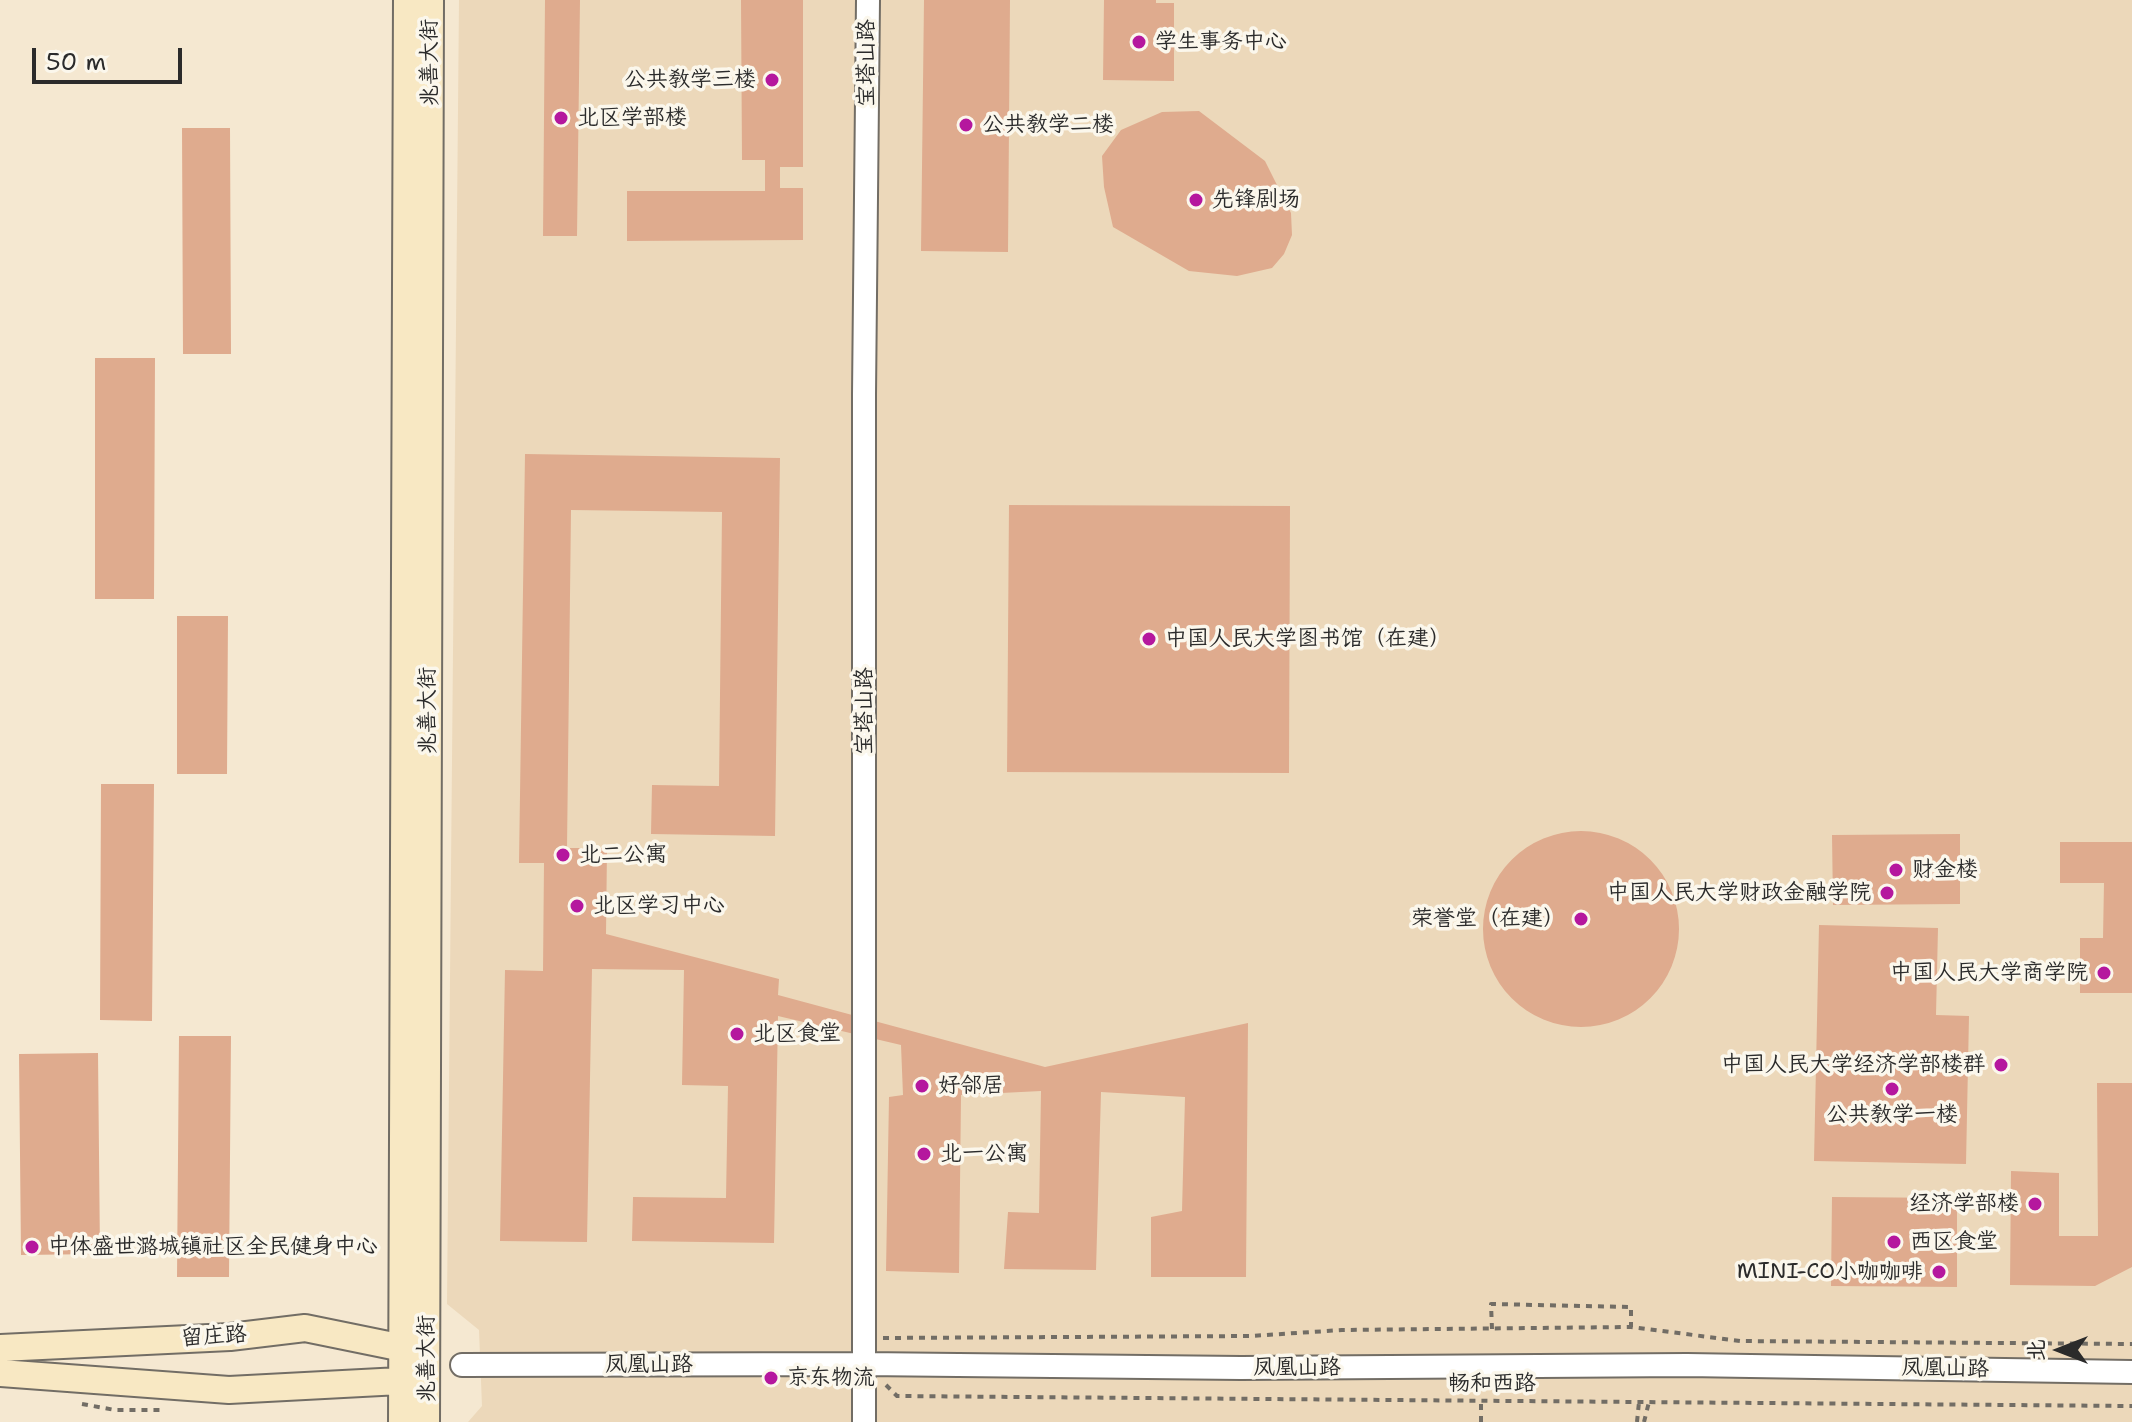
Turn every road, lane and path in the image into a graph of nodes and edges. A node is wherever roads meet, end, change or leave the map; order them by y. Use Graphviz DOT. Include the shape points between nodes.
graph roads {
  1 [pos="407,0"];
  2 [pos="430,0"];
  3 [pos="868,0"];
  4 [pos="1631,1327"];
  5 [pos="1492,1329"];
  6 [pos="864,1338"];
  7 [pos="2132,1344"];
  8 [pos="0,1348"];
  9 [pos="415,1349"];
  10 [pos="864,1364"];
  11 [pos="462,1365"];
  12 [pos="2132,1372"];
  13 [pos="0,1373"];
  14 [pos="414,1381"];
  15 [pos="1481,1400"];
  16 [pos="1639,1402"];
  17 [pos="1649,1402"];
  18 [pos="2132,1406"];
  19 [pos="402,1422"];
  20 [pos="426,1422"];
  21 [pos="864,1422"];
  22 [pos="1481,1422"];
  23 [pos="1637,1422"];
  24 [pos="1644,1422"];
  1 -- 9 [label="main road, 兆善大街"];
  2 -- 9 [label="main road, 兆善大街"];
  3 -- 6 [label="street, 宝塔山路"];
  4 -- 5 [label="path"];
  4 -- 5 [label="path" via="1631,1307 1491,1304"];
  4 -- 7 [label="path" via="1740,1341"];
  5 -- 6 [label="path"];
  6 -- 10 [label="street, 宝塔山路"];
  8 -- 9 [label="main road, 留庄路" via="230,1337 305,1328"];
  9 -- 14 [label="main road, 兆善大街"];
  10 -- 11 [label="street, 凤凰山路"];
  10 -- 12 [label="street, 凤凰山路" via="1687,1365"];
  10 -- 15 [label="path, 畅和西路" via="897,1396"];
  10 -- 21 [label="street, 宝塔山路"];
  13 -- 14 [label="main road" via="229,1390"];
  14 -- 19 [label="main road, 兆善大街"];
  14 -- 20 [label="main road, 兆善大街"];
  15 -- 16 [label="path, 畅和西路"];
  15 -- 22 [label="path"];
  16 -- 17 [label="path, 畅和西路"];
  16 -- 23 [label="path"];
  17 -- 18 [label="path, 畅和西路"];
  17 -- 24 [label="path"];
}
